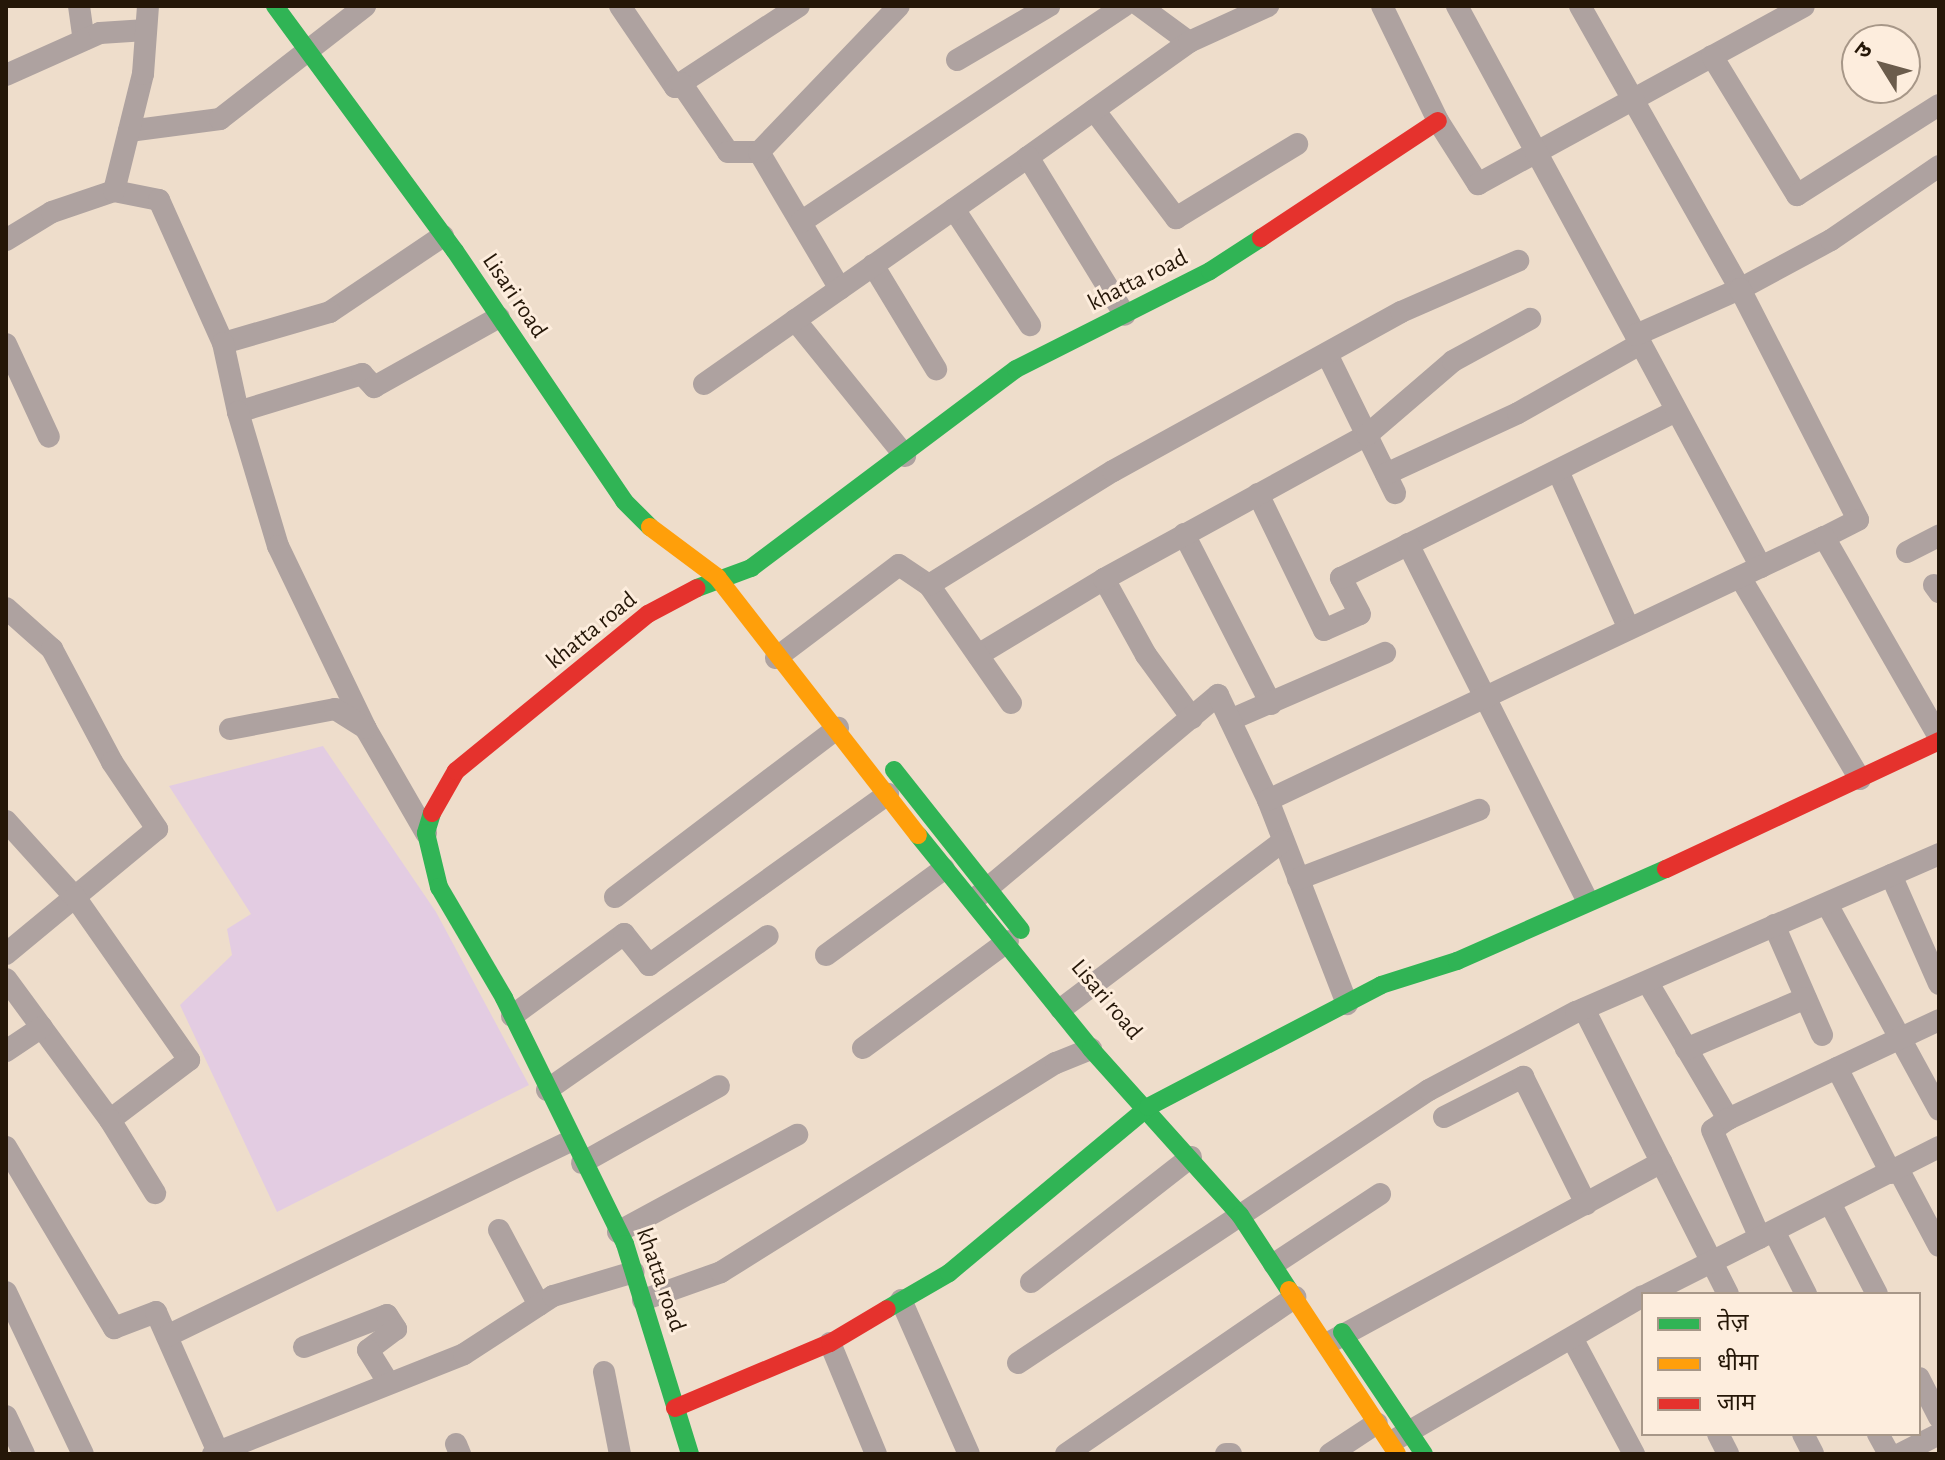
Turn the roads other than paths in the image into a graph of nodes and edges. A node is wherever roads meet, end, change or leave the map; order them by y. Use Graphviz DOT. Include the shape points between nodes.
graph roads {
  1 [pos="79,6"];
  2 [pos="148,6"];
  3 [pos="275,6"];
  4 [pos="365,6"];
  5 [pos="620,6"];
  6 [pos="799,6"];
  7 [pos="899,6"];
  8 [pos="1049,6"];
  9 [pos="1124,6"];
  10 [pos="1140,6"];
  11 [pos="1268,6"];
  12 [pos="1382,6"];
  13 [pos="1457,6"];
  14 [pos="1580,6"];
  15 [pos="1804,6"];
  16 [pos="146,30"];
  17 [pos="84,40"];
  18 [pos="1189,42"];
  19 [pos="306,49"];
  20 [pos="1712,56"];
  21 [pos="957,60"];
  22 [pos="6,75"];
  23 [pos="681,83"];
  24 [pos="1634,99"];
  25 [pos="1939,105"];
  26 [pos="1094,110"];
  27 [pos="1438,121"];
  28 [pos="129,131"];
  29 [pos="1297,144"];
  30 [pos="1539,151"];
  31 [pos="759,152"];
  32 [pos="1028,157"];
  33 [pos="1939,166"];
  34 [pos="114,191"];
  35 [pos="954,209"];
  36 [pos="801,222"];
  37 [pos="443,236"];
  38 [pos="6,240"];
  39 [pos="1518,261"];
  40 [pos="873,265"];
  41 [pos="840,289"];
  42 [pos="1740,289"];
  43 [pos="1125,315"];
  44 [pos="499,317"];
  45 [pos="1530,319"];
  46 [pos="795,320"];
  47 [pos="1030,325"];
  48 [pos="1638,340"];
  49 [pos="223,343"];
  50 [pos="6,344"];
  51 [pos="1327,354"];
  52 [pos="936,369"];
  53 [pos="704,384"];
  54 [pos="1676,411"];
  55 [pos="238,412"];
  56 [pos="1367,435"];
  57 [pos="49,437"];
  58 [pos="905,456"];
  59 [pos="1558,471"];
  60 [pos="1258,494"];
  61 [pos="1184,534"];
  62 [pos="1939,536"];
  63 [pos="1824,537"];
  64 [pos="1408,544"];
  65 [pos="1907,552"];
  66 [pos="1761,567"];
  67 [pos="717,577"];
  68 [pos="1740,577"];
  69 [pos="1104,579"];
  70 [pos="929,585"];
  71 [pos="6,608"];
  72 [pos="1629,629"];
  73 [pos="784,652"];
  74 [pos="1385,653"];
  75 [pos="978,655"];
  76 [pos="1484,698"];
  77 [pos="1011,703"];
  78 [pos="1271,704"];
  79 [pos="1192,718"];
  80 [pos="1230,720"];
  81 [pos="838,728"];
  82 [pos="230,729"];
  83 [pos="366,729"];
  84 [pos="1939,739"];
  85 [pos="1860,779"];
  86 [pos="888,794"];
  87 [pos="1268,800"];
  88 [pos="1479,810"];
  89 [pos="6,821"];
  90 [pos="426,833"];
  91 [pos="1283,841"];
  92 [pos="1939,854"];
  93 [pos="944,869"];
  94 [pos="1891,875"];
  95 [pos="1298,879"];
  96 [pos="981,894"];
  97 [pos="75,897"];
  98 [pos="615,897"];
  99 [pos="1587,900"];
  100 [pos="1828,906"];
  101 [pos="1774,925"];
  102 [pos="768,936"];
  103 [pos="1008,941"];
  104 [pos="6,954"];
  105 [pos="826,955"];
  106 [pos="6,979"];
  107 [pos="1648,983"];
  108 [pos="1939,984"];
  109 [pos="1806,998"];
  110 [pos="1347,1004"];
  111 [pos="1067,1005"];
  112 [pos="1584,1009"];
  113 [pos="512,1016"];
  114 [pos="1939,1020"];
  115 [pos="42,1027"];
  116 [pos="1822,1035"];
  117 [pos="1899,1039"];
  118 [pos="863,1048"];
  119 [pos="1091,1049"];
  120 [pos="1686,1049"];
  121 [pos="6,1051"];
  122 [pos="1837,1068"];
  123 [pos="719,1086"];
  124 [pos="547,1090"];
  125 [pos="1155,1104"];
  126 [pos="1939,1110"];
  127 [pos="1444,1117"];
  128 [pos="1728,1119"];
  129 [pos="110,1120"];
  130 [pos="797,1135"];
  131 [pos="571,1141"];
  132 [pos="6,1147"];
  133 [pos="1939,1147"];
  134 [pos="1191,1157"];
  135 [pos="1661,1162"];
  136 [pos="582,1163"];
  137 [pos="1894,1171"];
  138 [pos="155,1193"];
  139 [pos="1380,1194"];
  140 [pos="1830,1203"];
  141 [pos="1586,1204"];
  142 [pos="1248,1210"];
  143 [pos="499,1230"];
  144 [pos="618,1232"];
  145 [pos="1767,1234"];
  146 [pos="1939,1246"];
  147 [pos="1282,1259"];
  148 [pos="1712,1262"];
  149 [pos="634,1272"];
  150 [pos="1031,1282"];
  151 [pos="6,1292"];
  152 [pos="1651,1292"];
  153 [pos="1727,1292"];
  154 [pos="1805,1292"];
  155 [pos="1876,1292"];
  156 [pos="1295,1297"];
  157 [pos="1641,1297"];
  158 [pos="643,1300"];
  159 [pos="901,1300"];
  160 [pos="539,1305"];
  161 [pos="167,1336"];
  162 [pos="1572,1338"];
  163 [pos="1335,1339"];
  164 [pos="830,1343"];
  165 [pos="304,1347"];
  166 [pos="1018,1363"];
  167 [pos="604,1372"];
  168 [pos="388,1382"];
  169 [pos="1921,1382"];
  170 [pos="675,1408"];
  171 [pos="6,1416"];
  172 [pos="1939,1417"];
  173 [pos="1377,1423"];
  174 [pos="1411,1432"];
  175 [pos="1939,1434"];
  176 [pos="1719,1436"];
  177 [pos="1804,1436"];
  178 [pos="1879,1436"];
  179 [pos="1393,1448"];
  180 [pos="216,1453"];
  181 [pos="24,1454"];
  182 [pos="83,1454"];
  183 [pos="620,1454"];
  184 [pos="690,1454"];
  185 [pos="874,1454"];
  186 [pos="969,1454"];
  187 [pos="1066,1454"];
  188 [pos="1330,1454"];
  189 [pos="1424,1454"];
  190 [pos="1634,1454"];
  191 [pos="1728,1454"];
  192 [pos="1813,1454"];
  193 [pos="1889,1454"];
  194 [pos="1900,1454"];
  1 -- 17 [label="street"];
  2 -- 16 [label="street"];
  3 -- 19 [label="street, Lisari road"];
  4 -- 19 [label="street"];
  5 -- 23 [label="street" via="675,87"];
  6 -- 23 [label="street"];
  7 -- 31 [label="street"];
  8 -- 21 [label="street"];
  9 -- 36 [label="street"];
  10 -- 18 [label="street"];
  11 -- 18 [label="street"];
  12 -- 27 [label="street"];
  13 -- 30 [label="street"];
  14 -- 24 [label="street"];
  15 -- 20 [label="street"];
  16 -- 17 [label="street"];
  16 -- 28 [label="street"];
  17 -- 22 [label="street"];
  18 -- 26 [label="street"];
  19 -- 28 [label="street" via="220,119"];
  19 -- 37 [label="street, Lisari road"];
  20 -- 24 [label="street"];
  20 -- 25 [label="street" via="1797,195"];
  23 -- 31 [label="street" via="728,152"];
  24 -- 30 [label="street"];
  24 -- 42 [label="street"];
  26 -- 29 [label="street" via="1176,218"];
  26 -- 32 [label="street"];
  27 -- 30 [label="street" via="1478,184"];
  27 -- 43 [label="street, khatta road" via="1210,271"];
  28 -- 34 [label="street"];
  30 -- 48 [label="street"];
  31 -- 36 [label="street"];
  32 -- 35 [label="street"];
  32 -- 43 [label="street"];
  33 -- 42 [label="street" via="1831,240"];
  34 -- 38 [label="street" via="52,212"];
  34 -- 49 [label="street" via="159,200"];
  35 -- 40 [label="street"];
  35 -- 47 [label="street"];
  36 -- 41 [label="street"];
  37 -- 44 [label="street, Lisari road"];
  37 -- 49 [label="street" via="330,312"];
  39 -- 51 [label="street" via="1401,312"];
  40 -- 41 [label="street"];
  40 -- 52 [label="street"];
  41 -- 46 [label="street"];
  42 -- 48 [label="street"];
  42 -- 63 [label="street" via="1858,520"];
  43 -- 58 [label="street, khatta road" via="1016,369"];
  44 -- 55 [label="street" via="374,387 362,374"];
  44 -- 67 [label="street, Lisari road" via="624,501 663,541"];
  45 -- 56 [label="street" via="1453,361"];
  46 -- 53 [label="street"];
  46 -- 58 [label="street"];
  48 -- 54 [label="street"];
  48 -- 56 [label="street" via="1390,483"];
  49 -- 55 [label="street"];
  50 -- 57 [label="street"];
  51 -- 56 [label="street"];
  51 -- 70 [label="street" via="1113,471"];
  54 -- 59 [label="street"];
  54 -- 66 [label="street"];
  55 -- 83 [label="street" via="278,546"];
  56 -- 60 [label="street"];
  58 -- 67 [label="street, khatta road" via="751,568"];
  59 -- 64 [label="street"];
  59 -- 72 [label="street"];
  60 -- 61 [label="street"];
  60 -- 64 [label="street" via="1324,630 1360,614 1341,578"];
  61 -- 69 [label="street"];
  61 -- 78 [label="street"];
  62 -- 65 [label="street"];
  63 -- 66 [label="street"];
  63 -- 84 [label="street"];
  64 -- 76 [label="street"];
  66 -- 68 [label="street"];
  67 -- 73 [label="street, Lisari road"];
  67 -- 90 [label="street, khatta road" via="648,614 456,771 436,797"];
  68 -- 72 [label="street"];
  68 -- 85 [label="street"];
  69 -- 75 [label="street"];
  69 -- 79 [label="street" via="1146,655"];
  70 -- 73 [label="street" via="899,565"];
  70 -- 75 [label="street"];
  71 -- 97 [label="street" via="52,649 112,762 157,829"];
  72 -- 76 [label="street"];
  73 -- 81 [label="street, Lisari road"];
  73 -- 96 [label="street, Lisari road"];
  74 -- 78 [label="street"];
  75 -- 77 [label="street"];
  76 -- 87 [label="street"];
  76 -- 99 [label="street"];
  78 -- 80 [label="street"];
  79 -- 80 [label="street" via="1218,695"];
  79 -- 96 [label="street"];
  80 -- 87 [label="street"];
  81 -- 86 [label="street, Lisari road"];
  81 -- 98 [label="street"];
  82 -- 83 [label="street" via="335,709"];
  83 -- 90 [label="street"];
  84 -- 85 [label="street"];
  85 -- 99 [label="street" via="1784,811 1756,830"];
  86 -- 93 [label="street, Lisari road"];
  86 -- 113 [label="street" via="649,965 624,934"];
  87 -- 91 [label="street"];
  88 -- 95 [label="street"];
  89 -- 97 [label="street"];
  90 -- 113 [label="street, khatta road" via="439,887"];
  91 -- 95 [label="street"];
  91 -- 111 [label="street"];
  92 -- 94 [label="street"];
  93 -- 96 [label="street, Lisari road"];
  93 -- 105 [label="street"];
  94 -- 100 [label="street"];
  94 -- 108 [label="street"];
  95 -- 110 [label="street"];
  96 -- 103 [label="street, Lisari road"];
  96 -- 111 [label="street, Lisari road"];
  97 -- 104 [label="street"];
  97 -- 129 [label="street" via="189,1060"];
  99 -- 110 [label="street"];
  100 -- 101 [label="street"];
  100 -- 117 [label="street"];
  101 -- 107 [label="street"];
  101 -- 109 [label="street"];
  102 -- 124 [label="street"];
  103 -- 111 [label="street, Lisari road"];
  103 -- 118 [label="street"];
  106 -- 115 [label="street"];
  107 -- 112 [label="street"];
  107 -- 120 [label="street"];
  109 -- 116 [label="street"];
  109 -- 120 [label="street"];
  110 -- 125 [label="street"];
  111 -- 119 [label="street, Lisari road"];
  111 -- 125 [label="street, Lisari road"];
  112 -- 135 [label="street"];
  112 -- 142 [label="street" via="1429,1090"];
  113 -- 124 [label="street, khatta road"];
  114 -- 117 [label="street"];
  115 -- 121 [label="street"];
  115 -- 129 [label="street"];
  117 -- 122 [label="street"];
  117 -- 126 [label="street"];
  119 -- 125 [label="street, Lisari road"];
  119 -- 158 [label="street" via="1056,1063 721,1272"];
  120 -- 128 [label="street"];
  122 -- 128 [label="street"];
  122 -- 137 [label="street"];
  123 -- 136 [label="street"];
  124 -- 131 [label="street, khatta road"];
  125 -- 134 [label="street, Lisari road"];
  125 -- 142 [label="street, Lisari road"];
  125 -- 159 [label="street" via="949,1273"];
  127 -- 141 [label="street" via="1523,1077"];
  128 -- 145 [label="street" via="1712,1130"];
  129 -- 138 [label="street"];
  130 -- 144 [label="street"];
  131 -- 136 [label="street, khatta road"];
  131 -- 161 [label="street"];
  132 -- 161 [label="street" via="114,1328 156,1312"];
  133 -- 137 [label="street"];
  134 -- 142 [label="street, Lisari road"];
  134 -- 150 [label="street"];
  135 -- 141 [label="street"];
  135 -- 148 [label="street"];
  136 -- 144 [label="street, khatta road"];
  137 -- 140 [label="street"];
  137 -- 146 [label="street"];
  139 -- 147 [label="street"];
  140 -- 145 [label="street"];
  140 -- 155 [label="street"];
  141 -- 163 [label="street"];
  142 -- 147 [label="street, Lisari road"];
  142 -- 166 [label="street"];
  143 -- 160 [label="street"];
  144 -- 149 [label="street, khatta road"];
  145 -- 148 [label="street"];
  145 -- 154 [label="street"];
  147 -- 156 [label="street, Lisari road"];
  147 -- 163 [label="street, Lisari road"];
  148 -- 152 [label="street"];
  148 -- 153 [label="street"];
  149 -- 158 [label="street, khatta road"];
  149 -- 160 [label="street"];
  151 -- 182 [label="street"];
  156 -- 163 [label="street, Lisari road"];
  156 -- 187 [label="street"];
  157 -- 162 [label="street"];
  158 -- 170 [label="street, khatta road"];
  159 -- 164 [label="street"];
  159 -- 186 [label="street"];
  160 -- 168 [label="street" via="464,1354"];
  161 -- 180 [label="street"];
  162 -- 174 [label="street"];
  162 -- 190 [label="street"];
  163 -- 173 [label="street, Lisari road"];
  163 -- 174 [label="street, Lisari road"];
  164 -- 170 [label="street"];
  164 -- 185 [label="street"];
  165 -- 168 [label="street" via="387,1315 396,1329 368,1350"];
  167 -- 183 [label="street"];
  168 -- 180 [label="street"];
  169 -- 172 [label="street"];
  170 -- 184 [label="street, khatta road"];
  171 -- 181 [label="street"];
  173 -- 179 [label="street, Lisari road"];
  173 -- 188 [label="street"];
  174 -- 179 [label="street"];
  174 -- 189 [label="street, Lisari road"];
  175 -- 194 [label="street"];
  176 -- 191 [label="street"];
  177 -- 192 [label="street"];
  178 -- 193 [label="street"];
}
